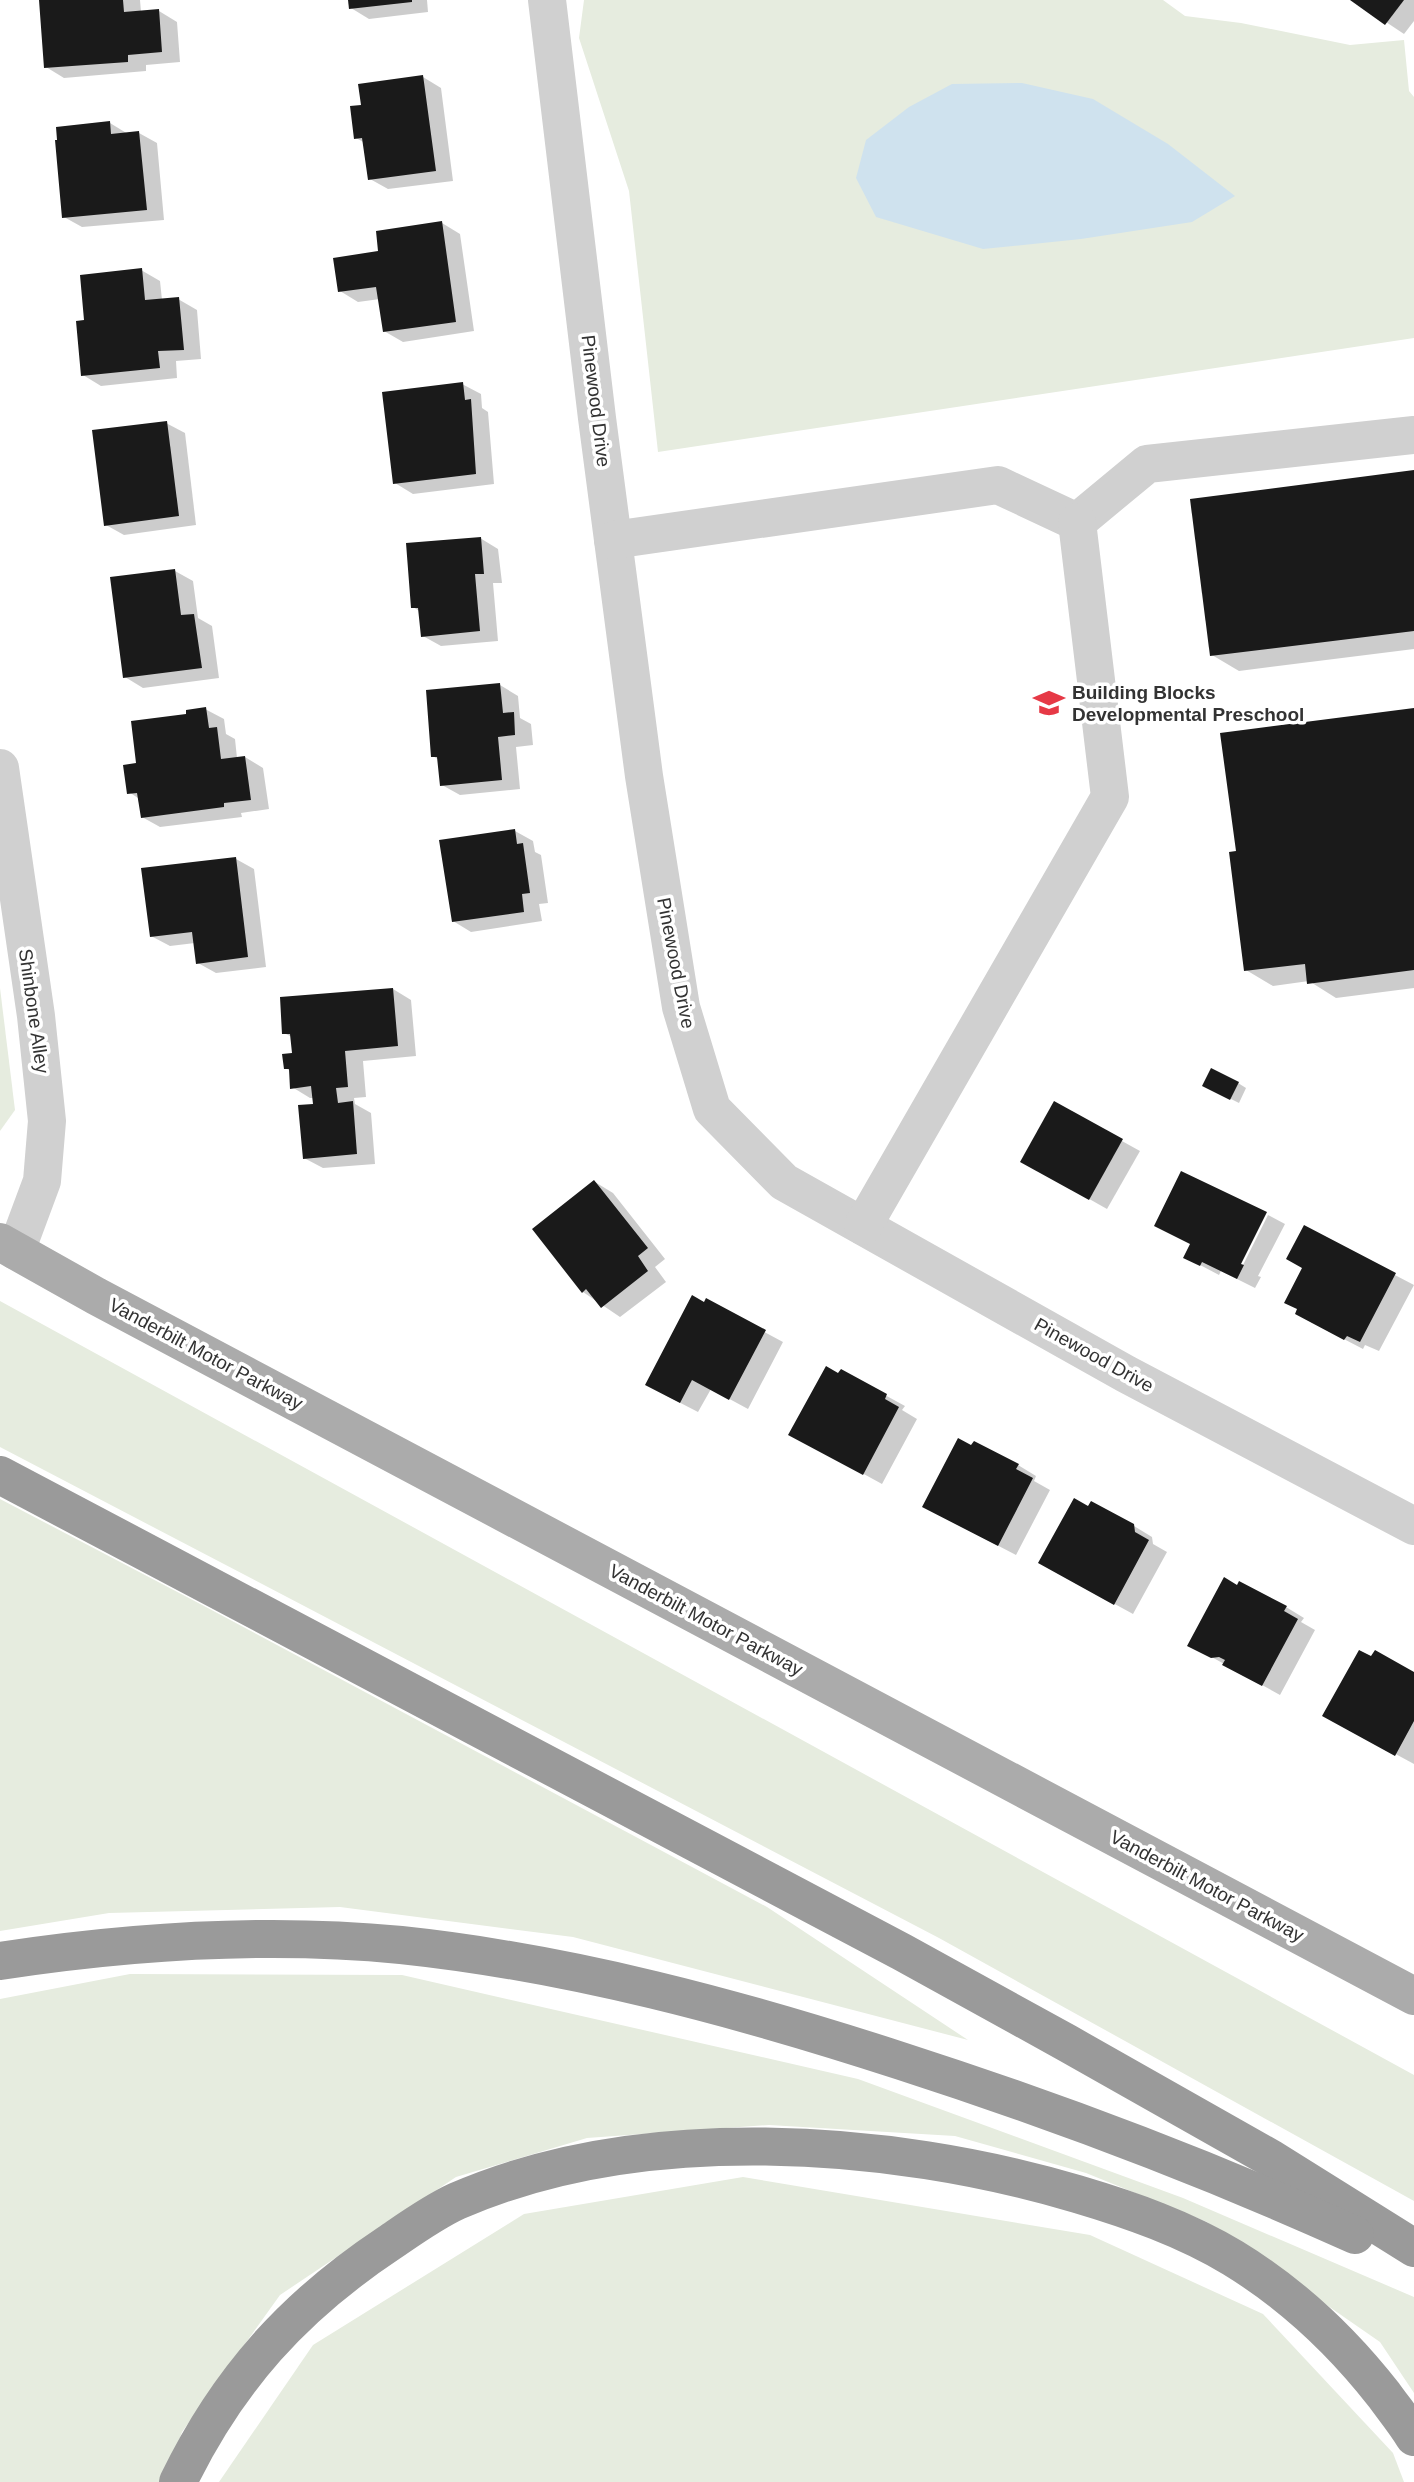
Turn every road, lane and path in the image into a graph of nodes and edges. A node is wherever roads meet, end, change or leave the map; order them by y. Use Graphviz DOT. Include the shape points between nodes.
graph roads {
  1 [pos="547,0"];
  2 [pos="1414,435"];
  3 [pos="1077,522"];
  4 [pos="613,540"];
  5 [pos="0,768"];
  6 [pos="863,1226"];
  7 [pos="8,1246"];
  8 [pos="0,1475"];
  9 [pos="1414,1525"];
  10 [pos="0,1961"];
  11 [pos="1414,1996"];
  12 [pos="1414,2248"];
  13 [pos="1414,2263"];
  14 [pos="1414,2437"];
  15 [pos="178,2482"];
  1 -- 4 [label="street, Pinewood Drive"];
  2 -- 3 [label="street" via="1147,464"];
  3 -- 4 [label="street" via="998,485"];
  3 -- 6 [label="street" via="1110,797"];
  4 -- 6 [label="street, Pinewood Drive" via="681,1007 712,1109 784,1182"];
  5 -- 7 [label="street, Shinbone Alley" via="47,1121 42,1181"];
  6 -- 9 [label="street, Pinewood Drive" via="1126,1374"];
  7 -- 11 [label="main road, Vanderbilt Motor Parkway"];
  8 -- 12 [label="highway" via="902,1952 1272,2159"];
  10 -- 13 [label="highway" via="163,1943 298,1940 399,1945 553,1967 787,2025 1018,2099 1173,2157"];
  14 -- 15 [label="highway" via="1335,2338 1285,2292 1230,2256 1169,2225 1108,2203 976,2167 845,2150 719,2148 601,2158 548,2170 454,2202 416,2225 333,2283 291,2320 250,2365 217,2412"];
}
